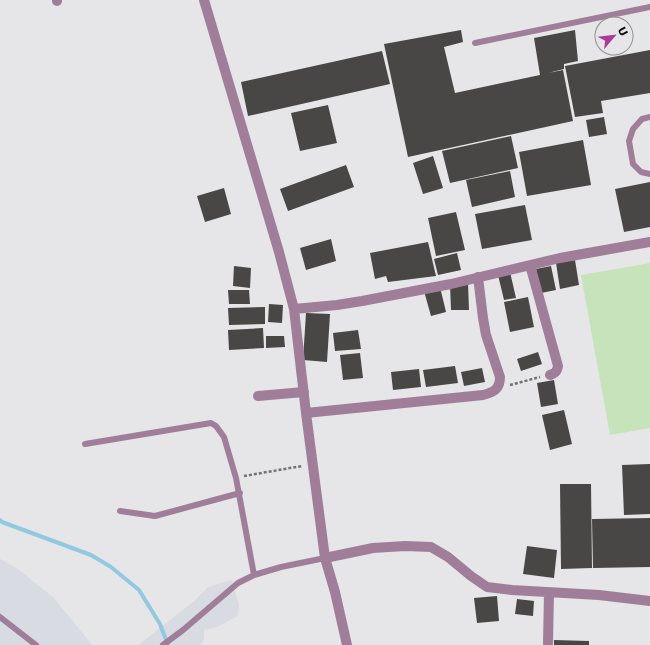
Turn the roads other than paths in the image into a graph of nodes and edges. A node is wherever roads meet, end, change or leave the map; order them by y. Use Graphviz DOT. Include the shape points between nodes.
graph roads {
  1 [pos="204,0"];
  2 [pos="650,7"];
  3 [pos="475,43"];
  4 [pos="650,117"];
  5 [pos="650,174"];
  6 [pos="650,242"];
  7 [pos="530,265"];
  8 [pos="478,277"];
  9 [pos="294,309"];
  10 [pos="550,375"];
  11 [pos="304,392"];
  12 [pos="258,396"];
  13 [pos="306,413"];
  14 [pos="85,444"];
  15 [pos="240,493"];
  16 [pos="120,511"];
  17 [pos="325,558"];
  18 [pos="254,575"];
  19 [pos="549,593"];
  20 [pos="650,601"];
  21 [pos="0,616"];
  22 [pos="548,643"];
  23 [pos="36,645"];
  24 [pos="164,645"];
  25 [pos="347,645"];
  1 -- 9 [label="street"];
  2 -- 3 [label="lane"];
  4 -- 5 [label="lane" via="642,119 633,129 629,141 633,164 641,172"];
  6 -- 7 [label="street"];
  7 -- 8 [label="street"];
  7 -- 10 [label="street" via="558,366 558,370"];
  8 -- 9 [label="street" via="362,301"];
  8 -- 13 [label="street" via="486,335 500,377 498,388 483,395"];
  9 -- 11 [label="street"];
  11 -- 12 [label="street"];
  11 -- 13 [label="street"];
  13 -- 17 [label="street"];
  14 -- 15 [label="lane" via="211,423 224,437"];
  15 -- 16 [label="lane" via="155,516"];
  15 -- 18 [label="lane"];
  17 -- 18 [label="lane"];
  17 -- 19 [label="street" via="373,548 420,545 431,547 448,557 487,587"];
  17 -- 25 [label="street"];
  18 -- 24 [label="lane" via="238,583"];
  19 -- 20 [label="street"];
  19 -- 22 [label="street"];
  21 -- 23 [label="lane"];
}
